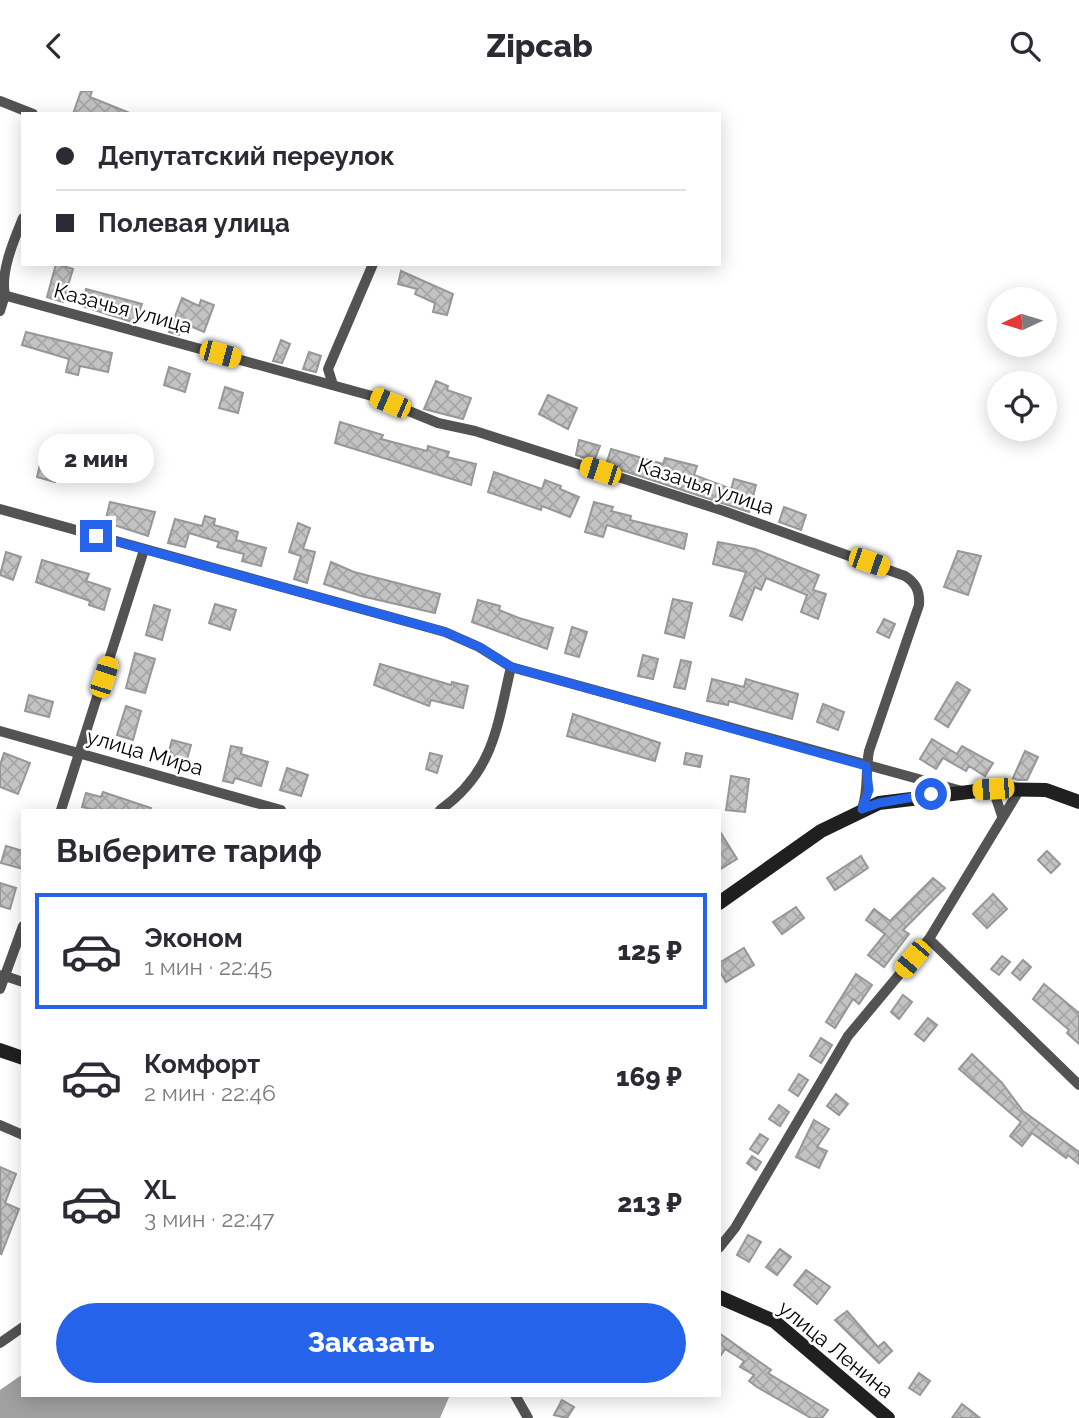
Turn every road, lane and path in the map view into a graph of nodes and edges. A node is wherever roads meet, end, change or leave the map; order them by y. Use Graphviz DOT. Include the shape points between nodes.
graph roads {
  1 [pos="0,101"];
  2 [pos="28,112"];
  3 [pos="21,223"];
  4 [pos="372,266"];
  5 [pos="2,295"];
  6 [pos="0,311"];
  7 [pos="332,385"];
  8 [pos="0,509"];
  9 [pos="144,550"];
  10 [pos="511,667"];
  11 [pos="0,731"];
  12 [pos="80,753"];
  13 [pos="866,766"];
  14 [pos="993,789"];
  15 [pos="1025,789"];
  16 [pos="962,791"];
  17 [pos="1079,801"];
  18 [pos="61,809"];
  19 [pos="277,809"];
  20 [pos="441,809"];
  21 [pos="862,809"];
  22 [pos="1002,816"];
  23 [pos="721,903"];
  24 [pos="21,931"];
  25 [pos="929,939"];
  26 [pos="3,975"];
  27 [pos="21,981"];
  28 [pos="0,989"];
  29 [pos="0,1050"];
  30 [pos="21,1057"];
  31 [pos="1079,1085"];
  32 [pos="0,1125"];
  33 [pos="21,1134"];
  34 [pos="721,1245"];
  35 [pos="721,1298"];
  36 [pos="21,1328"];
  37 [pos="0,1343"];
  38 [pos="516,1398"];
  39 [pos="514,1418"];
  40 [pos="528,1418"];
  41 [pos="888,1418"];
  1 -- 2 [label="street"];
  3 -- 5 [label="street" via="1,273"];
  4 -- 7 [label="street" via="328,369"];
  5 -- 6 [label="street"];
  5 -- 7 [label="street, Казачья улица"];
  7 -- 13 [label="street, Казачья улица" via="438,423 724,511 893,570 913,582 919,605"];
  8 -- 9 [label="street"];
  9 -- 10 [label="street" via="445,632"];
  9 -- 12 [label="street"];
  10 -- 13 [label="street"];
  10 -- 20 [label="street" via="488,758 461,794"];
  11 -- 12 [label="street, улица Мира"];
  12 -- 18 [label="street"];
  12 -- 19 [label="street, улица Мира"];
  13 -- 16 [label="street"];
  13 -- 21 [label="street" via="869,790"];
  14 -- 15 [label="street"];
  14 -- 16 [label="street"];
  14 -- 22 [label="street"];
  15 -- 17 [label="street" via="1046,790"];
  15 -- 22 [label="street"];
  16 -- 21 [label="street" via="897,799"];
  21 -- 23 [label="street" via="821,831"];
  22 -- 25 [label="street"];
  24 -- 26 [label="street"];
  25 -- 31 [label="street"];
  25 -- 34 [label="street" via="848,1036"];
  26 -- 27 [label="street"];
  26 -- 28 [label="street"];
  29 -- 30 [label="street"];
  32 -- 33 [label="street"];
  35 -- 41 [label="street, улица Ленина" via="774,1321"];
  36 -- 37 [label="street"];
  38 -- 39 [label="street"];
  38 -- 40 [label="street"];
}
